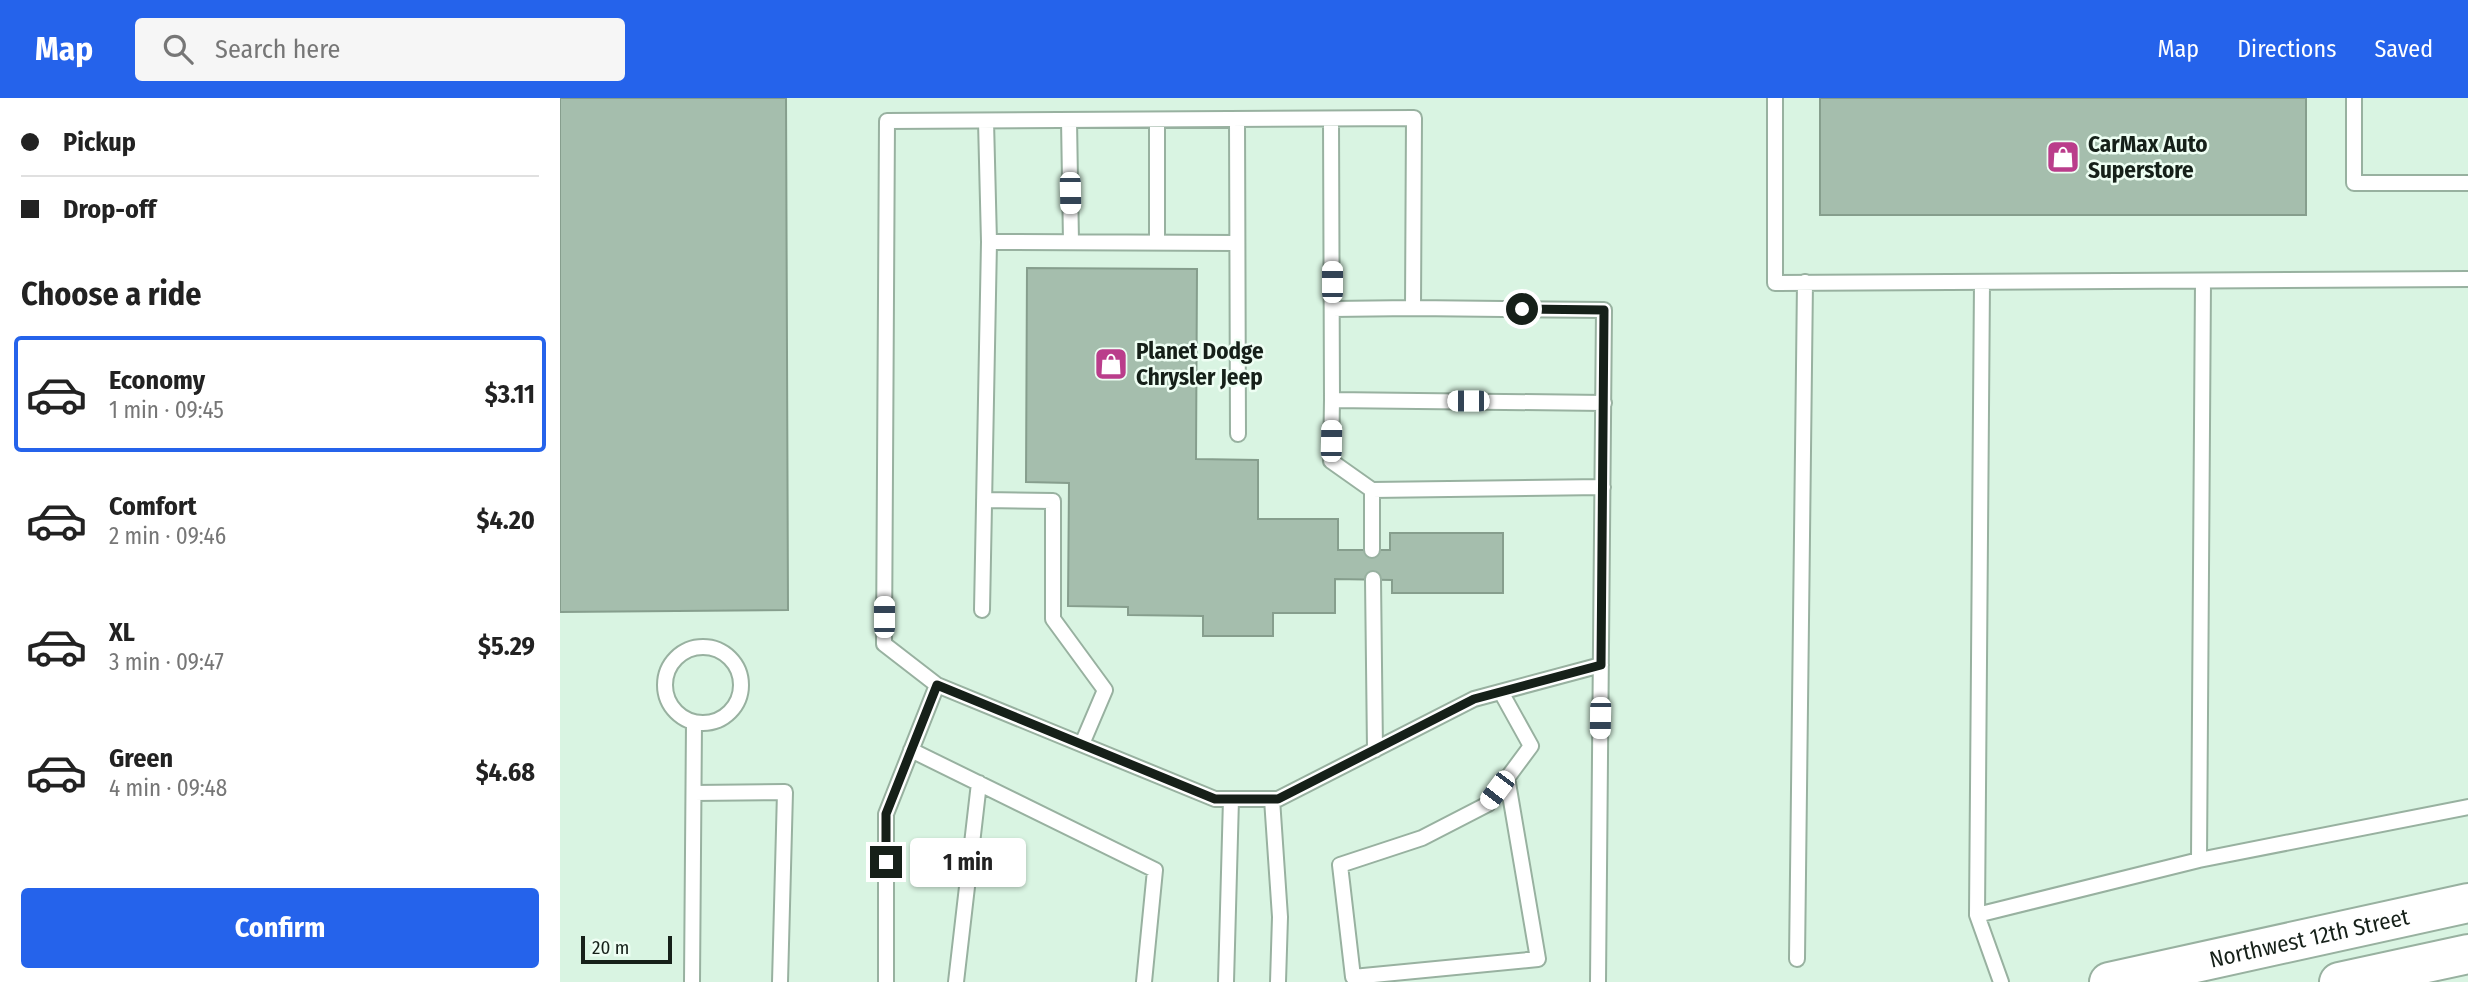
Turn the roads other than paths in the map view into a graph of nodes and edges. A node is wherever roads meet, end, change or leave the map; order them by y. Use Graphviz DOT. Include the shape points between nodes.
graph roads {
  1 [pos="1774,98"];
  2 [pos="2354,98"];
  3 [pos="1331,118"];
  4 [pos="1237,119"];
  5 [pos="1069,120"];
  6 [pos="1157,120"];
  7 [pos="986,121"];
  8 [pos="2468,183"];
  9 [pos="989,242"];
  10 [pos="1071,242"];
  11 [pos="1157,242"];
  12 [pos="1237,243"];
  13 [pos="2468,279"];
  14 [pos="2203,281"];
  15 [pos="1805,282"];
  16 [pos="1982,282"];
  17 [pos="1413,308"];
  18 [pos="1332,309"];
  19 [pos="1332,400"];
  20 [pos="1604,402"];
  21 [pos="1238,434"];
  22 [pos="1603,487"];
  23 [pos="1372,490"];
  24 [pos="984,500"];
  25 [pos="1372,550"];
  26 [pos="1373,579"];
  27 [pos="982,610"];
  28 [pos="1601,665"];
  29 [pos="937,685"];
  30 [pos="1501,692"];
  31 [pos="694,723"];
  32 [pos="1082,744"];
  33 [pos="911,750"];
  34 [pos="1375,750"];
  35 [pos="1507,777"];
  36 [pos="979,783"];
  37 [pos="694,793"];
  38 [pos="1231,799"];
  39 [pos="1272,799"];
  40 [pos="2468,807"];
  41 [pos="2199,860"];
  42 [pos="2468,903"];
  43 [pos="1977,915"];
  44 [pos="2468,954"];
  45 [pos="1797,958"];
  46 [pos="692,982"];
  47 [pos="780,982"];
  48 [pos="886,982"];
  49 [pos="956,982"];
  50 [pos="1144,982"];
  51 [pos="1226,982"];
  52 [pos="1278,982"];
  53 [pos="1598,982"];
  54 [pos="2001,982"];
  55 [pos="2109,982"];
  56 [pos="2339,982"];
  1 -- 15 [label="lane" via="1774,283"];
  2 -- 8 [label="lane" via="2354,183"];
  3 -- 4 [label="lane"];
  3 -- 17 [label="lane" via="1414,118"];
  3 -- 18 [label="lane"];
  4 -- 6 [label="lane"];
  4 -- 12 [label="lane"];
  5 -- 6 [label="lane"];
  5 -- 7 [label="lane"];
  5 -- 10 [label="lane"];
  6 -- 11 [label="lane"];
  7 -- 9 [label="lane"];
  7 -- 29 [label="lane" via="887,121 884,644"];
  9 -- 10 [label="lane"];
  9 -- 24 [label="lane"];
  10 -- 11 [label="lane"];
  11 -- 12 [label="lane"];
  12 -- 21 [label="lane"];
  13 -- 14 [label="lane"];
  14 -- 16 [label="lane"];
  14 -- 41 [label="lane"];
  15 -- 16 [label="lane"];
  15 -- 45 [label="lane"];
  16 -- 43 [label="lane"];
  17 -- 18 [label="lane"];
  17 -- 20 [label="lane" via="1604,310"];
  18 -- 19 [label="lane"];
  19 -- 20 [label="lane"];
  19 -- 23 [label="lane" via="1331,461"];
  20 -- 22 [label="lane"];
  22 -- 23 [label="lane"];
  22 -- 28 [label="lane"];
  23 -- 25 [label="lane"];
  24 -- 27 [label="lane"];
  24 -- 32 [label="lane" via="1052,501 1052,619 1105,690"];
  26 -- 34 [label="lane"];
  28 -- 30 [label="lane"];
  28 -- 53 [label="lane"];
  29 -- 32 [label="lane"];
  29 -- 33 [label="lane"];
  30 -- 34 [label="lane" via="1474,699"];
  30 -- 35 [label="lane" via="1531,746"];
  31 -- 31 [label="lane" via="720,720 738,700 739,674 724,653 712,648 685,651 667,670 666,697 682,718"];
  31 -- 37 [label="lane"];
  32 -- 38 [label="lane" via="1215,799"];
  33 -- 36 [label="lane"];
  33 -- 48 [label="lane" via="886,814"];
  34 -- 39 [label="lane"];
  35 -- 35 [label="lane" via="1488,804 1422,838 1340,865 1353,977 1538,958"];
  36 -- 49 [label="lane"];
  36 -- 50 [label="lane" via="1155,870"];
  37 -- 46 [label="lane"];
  37 -- 47 [label="lane" via="785,792"];
  38 -- 39 [label="lane"];
  38 -- 51 [label="lane"];
  39 -- 52 [label="lane" via="1280,917"];
  40 -- 41 [label="lane"];
  41 -- 43 [label="lane"];
  42 -- 55 [label="main road, Northwest 12th Street"];
  43 -- 54 [label="lane"];
  44 -- 56 [label="main road"];
}
